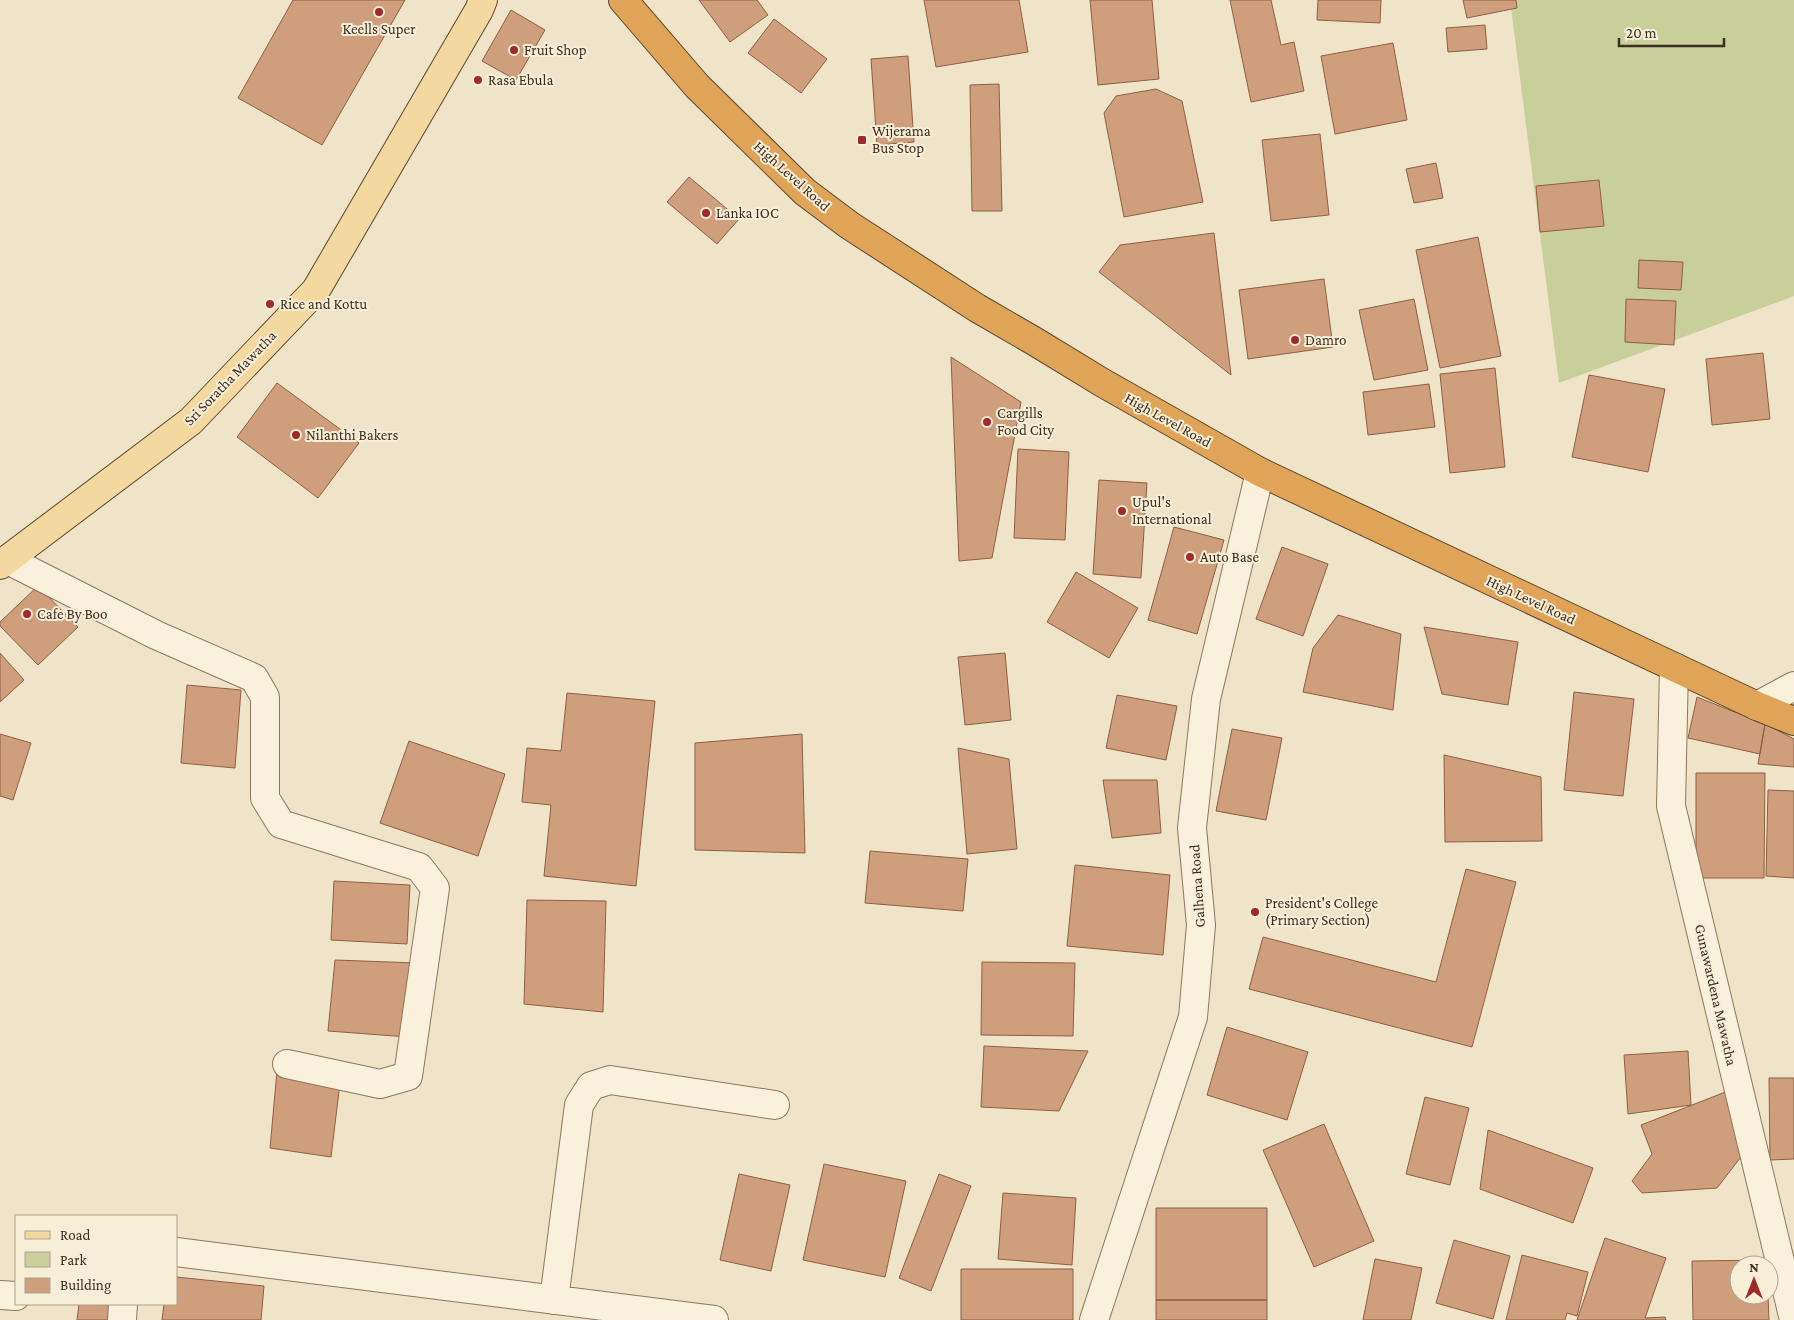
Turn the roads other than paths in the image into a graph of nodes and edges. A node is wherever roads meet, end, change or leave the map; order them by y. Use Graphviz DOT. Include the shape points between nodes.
graph roads {
  1 [pos="623,0"];
  2 [pos="486,3"];
  3 [pos="1260,472"];
  4 [pos="4,562"];
  5 [pos="1674,667"];
  6 [pos="1794,686"];
  7 [pos="1757,706"];
  8 [pos="1794,721"];
  9 [pos="287,1064"];
  10 [pos="775,1105"];
  11 [pos="178,1252"];
  12 [pos="0,1295"];
  13 [pos="15,1296"];
  14 [pos="554,1300"];
  15 [pos="123,1305"];
  16 [pos="122,1320"];
  17 [pos="714,1320"];
  18 [pos="1094,1320"];
  19 [pos="1794,1320"];
  1 -- 3 [label="highway, High Level Road" via="697,86 805,192 849,225 1103,384"];
  2 -- 4 [label="main road, Sri Soratha Mawatha" via="316,290 191,421"];
  3 -- 5 [label="highway, High Level Road"];
  3 -- 18 [label="street, Galhena Road" via="1206,699 1192,828 1201,924 1193,1017"];
  4 -- 9 [label="street" via="156,636 254,678 265,697 265,798 281,824 419,867 435,888 408,1076 380,1084"];
  5 -- 7 [label="highway, High Level Road"];
  5 -- 19 [label="street, Gunawardena Mawatha" via="1671,806"];
  6 -- 7 [label="street"];
  7 -- 8 [label="highway, High Level Road"];
  10 -- 14 [label="street" via="610,1080 590,1086 579,1105"];
  11 -- 14 [label="street"];
  12 -- 13 [label="street"];
  14 -- 17 [label="street"];
  15 -- 16 [label="street"];
}
